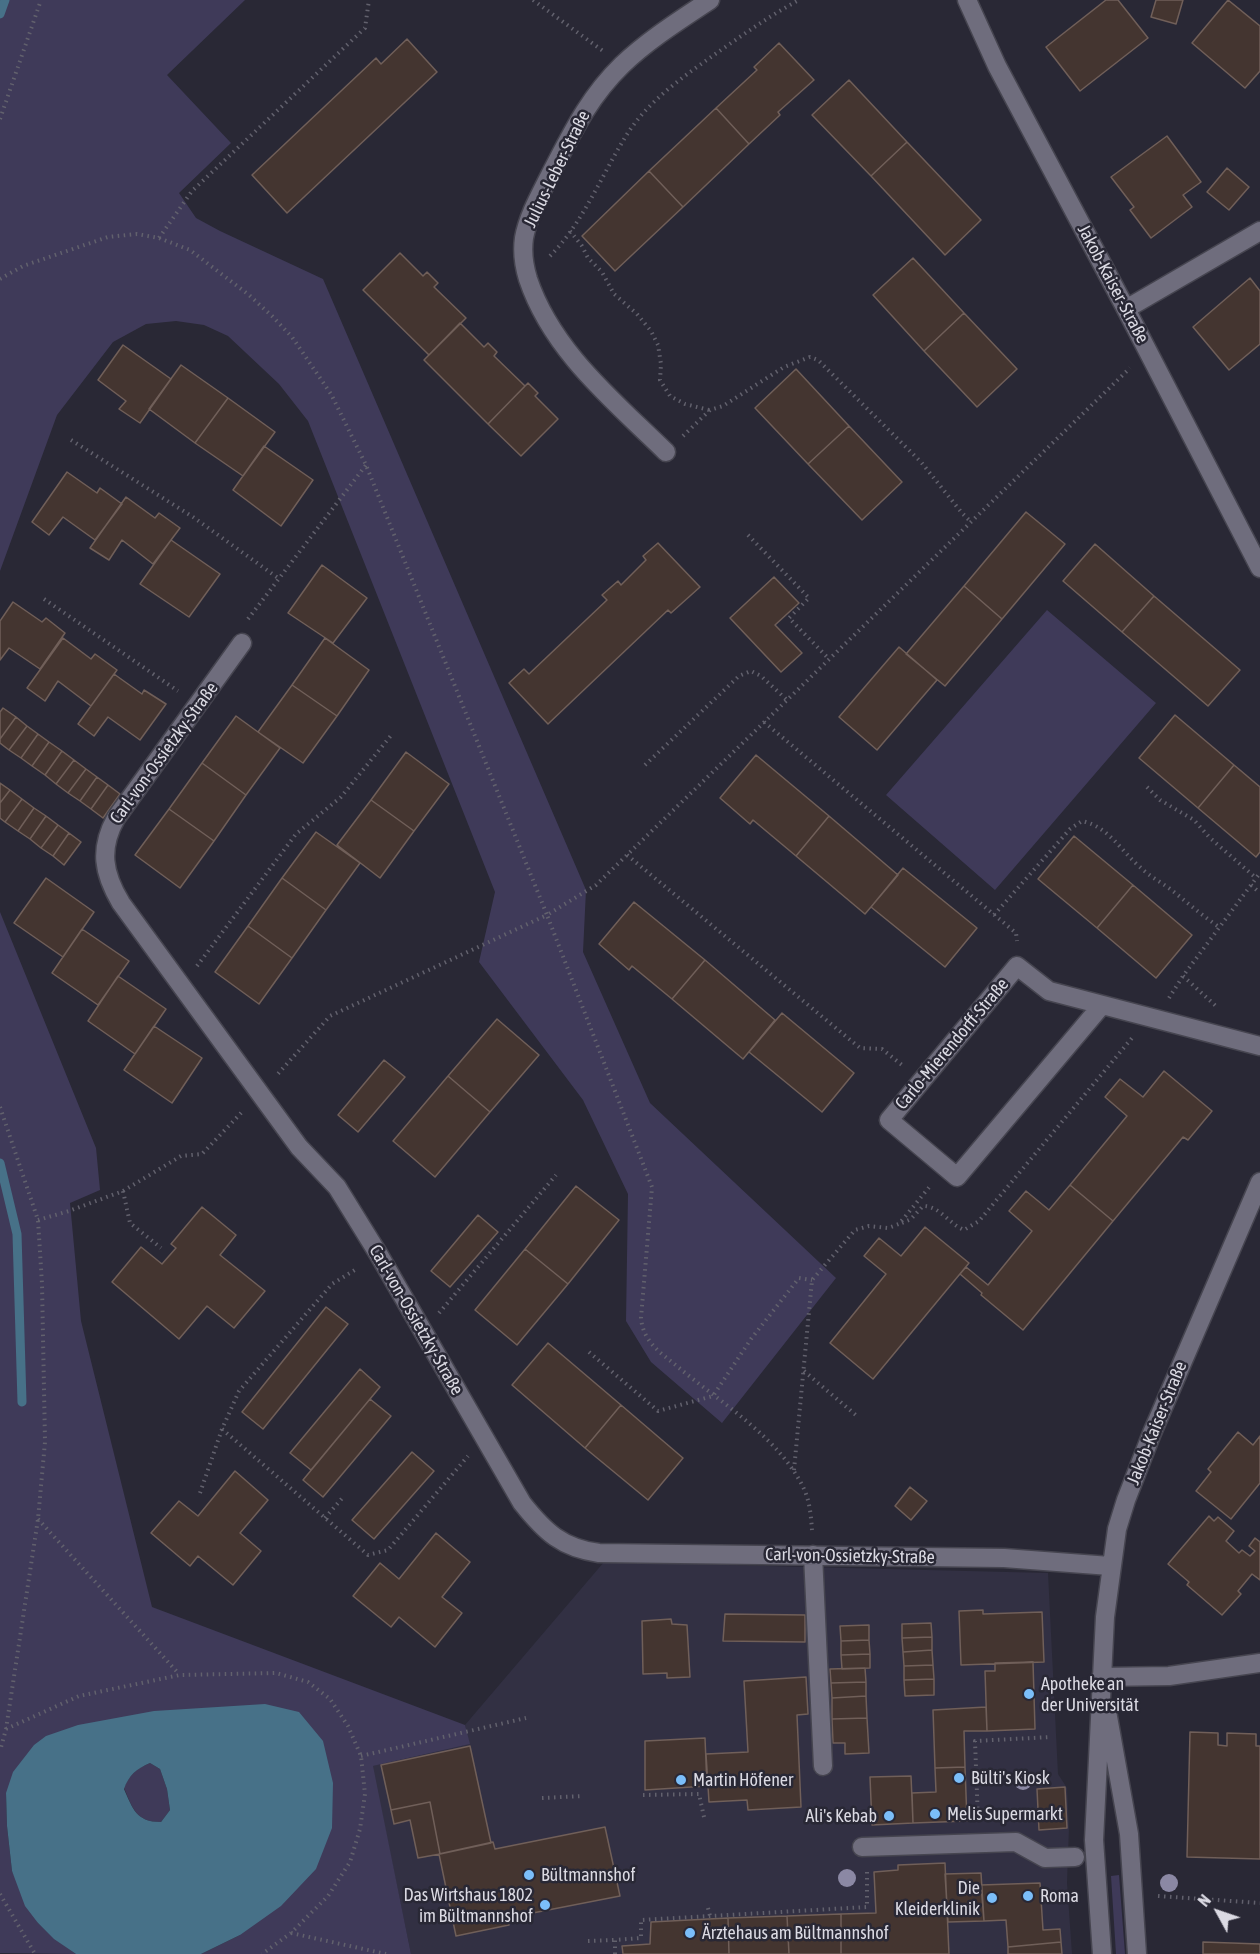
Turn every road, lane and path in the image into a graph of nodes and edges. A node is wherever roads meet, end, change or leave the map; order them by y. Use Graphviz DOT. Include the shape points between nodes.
graph roads {
  1 [pos="41,0"];
  2 [pos="369,0"];
  3 [pos="533,0"];
  4 [pos="710,0"];
  5 [pos="799,0"];
  6 [pos="967,0"];
  7 [pos="622,65"];
  8 [pos="0,119"];
  9 [pos="570,231"];
  10 [pos="1260,231"];
  11 [pos="159,238"];
  12 [pos="528,278"];
  13 [pos="0,279"];
  14 [pos="1126,309"];
  15 [pos="1148,351"];
  16 [pos="710,410"];
  17 [pos="71,440"];
  18 [pos="666,452"];
  19 [pos="366,465"];
  20 [pos="971,522"];
  21 [pos="748,535"];
  22 [pos="1260,568"];
  23 [pos="278,578"];
  24 [pos="44,599"];
  25 [pos="243,643"];
  26 [pos="829,659"];
  27 [pos="787,700"];
  28 [pos="198,705"];
  29 [pos="764,722"];
  30 [pos="393,733"];
  31 [pos="645,765"];
  32 [pos="1147,788"];
  33 [pos="627,855"];
  34 [pos="1260,873"];
  35 [pos="1256,878"];
  36 [pos="1251,885"];
  37 [pos="1260,893"];
  38 [pos="547,915"];
  39 [pos="994,915"];
  40 [pos="1219,927"];
  41 [pos="1017,966"];
  42 [pos="1183,976"];
  43 [pos="182,986"];
  44 [pos="1102,1005"];
  45 [pos="1226,1014"];
  46 [pos="1152,1018"];
  47 [pos="1260,1046"];
  48 [pos="921,1081"];
  49 [pos="261,1093"];
  50 [pos="0,1107"];
  51 [pos="556,1175"];
  52 [pos="1260,1182"];
  53 [pos="123,1191"];
  54 [pos="924,1193"];
  55 [pos="38,1220"];
  56 [pos="899,1224"];
  57 [pos="161,1248"];
  58 [pos="379,1255"];
  59 [pos="812,1280"];
  60 [pos="423,1332"];
  61 [pos="589,1352"];
  62 [pos="804,1371"];
  63 [pos="713,1396"];
  64 [pos="857,1416"];
  65 [pos="222,1429"];
  66 [pos="484,1437"];
  67 [pos="794,1471"];
  68 [pos="200,1493"];
  69 [pos="344,1496"];
  70 [pos="325,1518"];
  71 [pos="38,1519"];
  72 [pos="813,1555"];
  73 [pos="1110,1566"];
  74 [pos="1260,1663"];
  75 [pos="180,1675"];
  76 [pos="1101,1677"];
  77 [pos="526,1718"];
  78 [pos="6,1729"];
  79 [pos="1051,1737"];
  80 [pos="0,1750"];
  81 [pos="361,1756"];
  82 [pos="823,1766"];
  83 [pos="643,1795"];
  84 [pos="583,1796"];
  85 [pos="542,1798"];
  86 [pos="704,1817"];
  87 [pos="978,1842"];
  88 [pos="864,1847"];
  89 [pos="1075,1857"];
  90 [pos="0,1894"];
  91 [pos="1158,1896"];
  92 [pos="1260,1903"];
  93 [pos="708,1908"];
  94 [pos="710,1916"];
  95 [pos="291,1933"];
  96 [pos="615,1940"];
  97 [pos="588,1941"];
  98 [pos="36,1954"];
  99 [pos="262,1954"];
  100 [pos="386,1954"];
  101 [pos="615,1954"];
  102 [pos="1102,1954"];
  103 [pos="1137,1954"];
  1 -- 8 [label="path"];
  2 -- 11 [label="path" via="365,28 192,191"];
  3 -- 7 [label="path"];
  4 -- 7 [label="street, Julius-Leber-Straße"];
  5 -- 9 [label="path" via="774,13 688,74 646,110"];
  6 -- 14 [label="street, Jakob-Kaiser-Straße" via="997,66"];
  7 -- 12 [label="street, Julius-Leber-Straße" via="579,118 533,209 524,238"];
  9 -- 12 [label="path"];
  9 -- 16 [label="path" via="614,294 651,331 658,345 660,380 670,396"];
  10 -- 14 [label="street"];
  11 -- 13 [label="path" via="137,234 108,237 23,266"];
  11 -- 19 [label="path" via="190,250 272,316 331,394"];
  12 -- 18 [label="street, Julius-Leber-Straße" via="542,310 572,357"];
  14 -- 15 [label="street, Jakob-Kaiser-Straße"];
  15 -- 20 [label="path"];
  15 -- 22 [label="street, Jakob-Kaiser-Straße"];
  16 -- 18 [label="path"];
  16 -- 20 [label="path" via="723,406 784,367 810,357 818,360 921,462"];
  17 -- 23 [label="path" via="193,517"];
  19 -- 23 [label="path"];
  19 -- 38 [label="path"];
  20 -- 26 [label="path"];
  21 -- 26 [label="path" via="810,598 789,618"];
  23 -- 25 [label="path" via="245,622"];
  24 -- 28 [label="path"];
  25 -- 28 [label="street, Carl-von-Ossietzky-Straße"];
  26 -- 27 [label="path"];
  27 -- 29 [label="path"];
  27 -- 31 [label="path" via="751,671 739,676"];
  28 -- 43 [label="street, Carl-von-Ossietzky-Straße" via="116,818 106,841 105,855 112,888"];
  29 -- 33 [label="path"];
  29 -- 39 [label="path"];
  30 -- 43 [label="path" via="341,797 296,834"];
  32 -- 35 [label="path" via="1194,820"];
  33 -- 38 [label="path" via="596,885"];
  33 -- 48 [label="path" via="860,1048 882,1049"];
  34 -- 35 [label="path"];
  35 -- 36 [label="path"];
  36 -- 37 [label="path"];
  36 -- 40 [label="path"];
  38 -- 49 [label="path" via="330,1016"];
  38 -- 63 [label="path" via="652,1187 642,1330 649,1343"];
  39 -- 40 [label="path" via="1082,820 1095,824 1113,838 1139,867"];
  39 -- 41 [label="path" via="1016,933"];
  40 -- 42 [label="path"];
  41 -- 44 [label="street, Carlo-Mierendorff-Straße" via="1048,991"];
  41 -- 48 [label="street, Carlo-Mierendorff-Straße"];
  42 -- 45 [label="path"];
  42 -- 46 [label="path"];
  43 -- 49 [label="street, Carl-von-Ossietzky-Straße"];
  44 -- 46 [label="street, Carlo-Mierendorff-Straße"];
  44 -- 48 [label="street, Carlo-Mierendorff-Straße" via="957,1177 889,1120"];
  46 -- 47 [label="street, Carlo-Mierendorff-Straße"];
  46 -- 56 [label="path" via="979,1221 964,1230 930,1206 923,1206 911,1219"];
  49 -- 53 [label="path" via="202,1155 181,1156"];
  49 -- 58 [label="street, Carl-von-Ossietzky-Straße" via="299,1148 337,1187"];
  50 -- 55 [label="path"];
  51 -- 60 [label="path"];
  52 -- 73 [label="street, Jakob-Kaiser-Straße" via="1147,1444 1117,1529"];
  53 -- 55 [label="path"];
  53 -- 57 [label="path" via="130,1223"];
  54 -- 56 [label="path"];
  55 -- 71 [label="path" via="45,1442"];
  56 -- 59 [label="path" via="855,1230"];
  58 -- 60 [label="street, Carl-von-Ossietzky-Straße"];
  58 -- 65 [label="path" via="332,1284 239,1390"];
  59 -- 62 [label="path"];
  59 -- 63 [label="path" via="799,1278"];
  60 -- 66 [label="street, Carl-von-Ossietzky-Straße"];
  61 -- 63 [label="path" via="658,1411"];
  62 -- 64 [label="path"];
  62 -- 67 [label="path"];
  63 -- 67 [label="path" via="745,1420"];
  65 -- 68 [label="path"];
  65 -- 70 [label="path"];
  66 -- 70 [label="path" via="388,1550 368,1555"];
  66 -- 72 [label="street, Carl-von-Ossietzky-Straße" via="540,1526 581,1550"];
  67 -- 72 [label="path" via="811,1514"];
  69 -- 70 [label="path"];
  71 -- 75 [label="path"];
  71 -- 78 [label="path"];
  72 -- 73 [label="street, Carl-von-Ossietzky-Straße" via="1004,1558"];
  72 -- 82 [label="street"];
  73 -- 76 [label="street, Jakob-Kaiser-Straße"];
  74 -- 76 [label="street" via="1169,1676"];
  75 -- 78 [label="path" via="78,1695"];
  75 -- 81 [label="path" via="276,1673 308,1682 330,1699"];
  76 -- 102 [label="street, Jakob-Kaiser-Straße" via="1094,1840"];
  76 -- 103 [label="street, Jakob-Kaiser-Straße" via="1130,1834"];
  77 -- 81 [label="path"];
  78 -- 80 [label="path"];
  79 -- 87 [label="path" via="975,1741"];
  81 -- 95 [label="path" via="365,1794 350,1862 328,1896"];
  83 -- 86 [label="path" via="699,1794"];
  84 -- 85 [label="path"];
  87 -- 88 [label="street"];
  87 -- 89 [label="street" via="1016,1842 1045,1858"];
  88 -- 94 [label="path" via="867,1907"];
  90 -- 98 [label="path"];
  91 -- 92 [label="path"];
  93 -- 94 [label="path"];
  94 -- 96 [label="path" via="638,1920 641,1938"];
  95 -- 99 [label="path"];
  95 -- 100 [label="path"];
  96 -- 97 [label="path"];
  96 -- 101 [label="path"];
}
